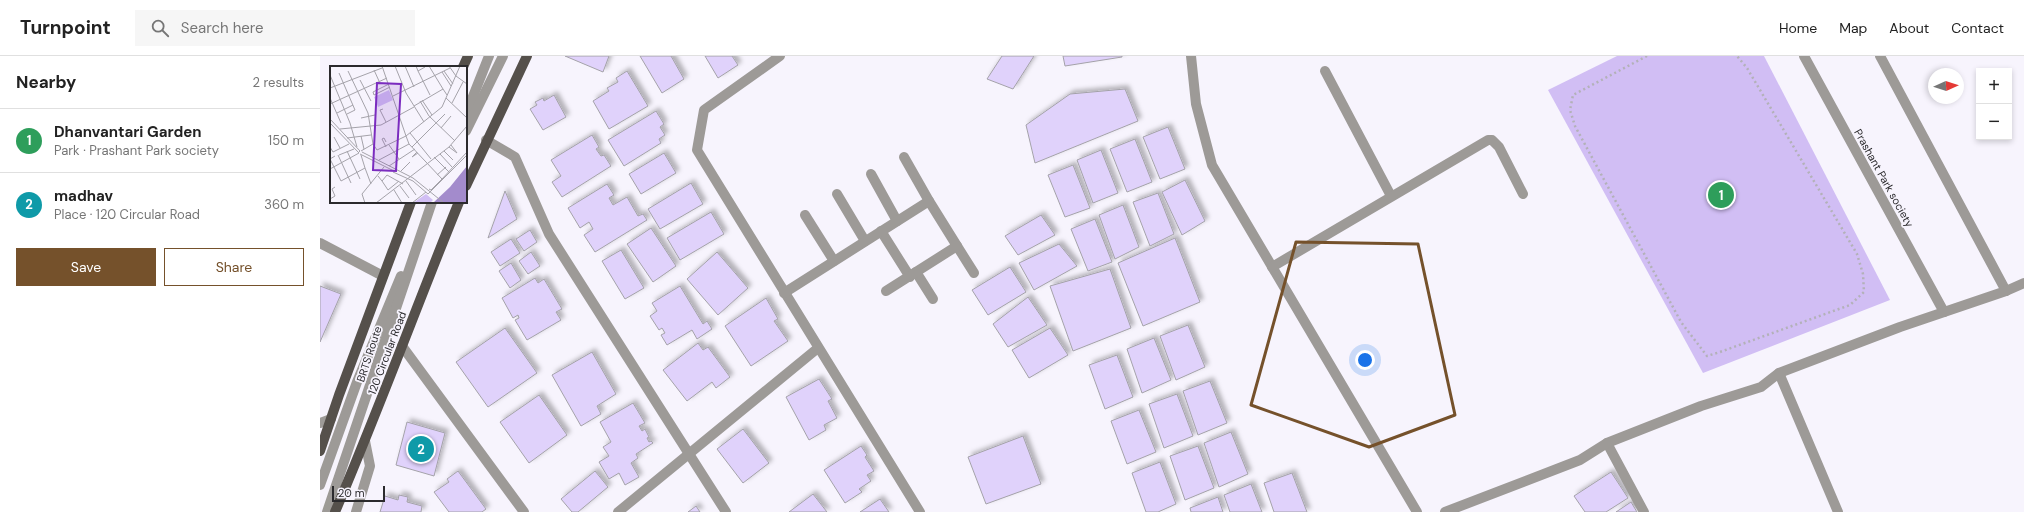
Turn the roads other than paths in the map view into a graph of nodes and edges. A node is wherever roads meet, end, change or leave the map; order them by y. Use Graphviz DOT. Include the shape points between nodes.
graph roads {
  1 [pos="468,56"];
  2 [pos="489,56"];
  3 [pos="503,56"];
  4 [pos="526,56"];
  5 [pos="780,56"];
  6 [pos="1190,56"];
  7 [pos="1804,56"];
  8 [pos="1880,56"];
  9 [pos="463,66"];
  10 [pos="1325,71"];
  11 [pos="467,111"];
  12 [pos="467,129"];
  13 [pos="486,140"];
  14 [pos="904,157"];
  15 [pos="871,174"];
  16 [pos="467,184"];
  17 [pos="837,194"];
  18 [pos="1523,194"];
  19 [pos="1391,196"];
  20 [pos="929,201"];
  21 [pos="411,203"];
  22 [pos="432,203"];
  23 [pos="432,203"];
  24 [pos="460,203"];
  25 [pos="805,215"];
  26 [pos="897,221"];
  27 [pos="881,231"];
  28 [pos="865,241"];
  29 [pos="320,243"];
  30 [pos="957,246"];
  31 [pos="834,260"];
  32 [pos="1272,267"];
  33 [pos="974,273"];
  34 [pos="913,274"];
  35 [pos="384,276"];
  36 [pos="2024,283"];
  37 [pos="886,291"];
  38 [pos="2006,291"];
  39 [pos="784,293"];
  40 [pos="933,299"];
  41 [pos="1944,312"];
  42 [pos="402,346"];
  43 [pos="818,348"];
  44 [pos="1779,373"];
  45 [pos="331,419"];
  46 [pos="320,423"];
  47 [pos="365,441"];
  48 [pos="1607,443"];
  49 [pos="320,451"];
  50 [pos="689,453"];
  51 [pos="320,485"];
  52 [pos="327,512"];
  53 [pos="335,512"];
  54 [pos="356,512"];
  55 [pos="524,512"];
  56 [pos="618,512"];
  57 [pos="726,512"];
  58 [pos="920,512"];
  59 [pos="1417,512"];
  60 [pos="1445,512"];
  61 [pos="1644,512"];
  62 [pos="1838,512"];
  1 -- 9 [label="main road"];
  2 -- 11 [label="street"];
  3 -- 12 [label="street"];
  4 -- 13 [label="main road"];
  5 -- 39 [label="street" via="704,110 697,150"];
  6 -- 32 [label="street" via="1196,104 1212,165"];
  7 -- 41 [label="street, Prashant Park society"];
  8 -- 38 [label="street"];
  10 -- 19 [label="street"];
  13 -- 16 [label="main road"];
  13 -- 50 [label="street" via="515,157 549,234"];
  14 -- 20 [label="street"];
  15 -- 26 [label="street"];
  17 -- 28 [label="street"];
  18 -- 19 [label="street" via="1499,147 1492,140 1488,140"];
  19 -- 32 [label="street"];
  20 -- 26 [label="street"];
  20 -- 30 [label="street"];
  21 -- 35 [label="main road"];
  22 -- 51 [label="street, BRTS Route" via="357,382"];
  23 -- 52 [label="street, BRTS Route"];
  24 -- 42 [label="main road, 120 Circular Road"];
  25 -- 31 [label="street"];
  26 -- 27 [label="street"];
  27 -- 28 [label="street"];
  27 -- 34 [label="street"];
  28 -- 31 [label="street"];
  29 -- 35 [label="street"];
  30 -- 33 [label="street"];
  30 -- 34 [label="street"];
  31 -- 39 [label="street"];
  32 -- 59 [label="street"];
  34 -- 37 [label="street"];
  34 -- 40 [label="street"];
  35 -- 45 [label="main road"];
  36 -- 38 [label="street"];
  38 -- 41 [label="street"];
  39 -- 43 [label="street"];
  41 -- 44 [label="street"];
  42 -- 47 [label="main road, 120 Circular Road"];
  42 -- 55 [label="street"];
  43 -- 50 [label="street"];
  43 -- 58 [label="street"];
  44 -- 48 [label="street" via="1761,386 1701,406"];
  44 -- 62 [label="street"];
  45 -- 46 [label="street"];
  45 -- 49 [label="main road"];
  47 -- 53 [label="main road, 120 Circular Road"];
  47 -- 54 [label="street" via="370,466"];
  48 -- 60 [label="street" via="1580,460"];
  48 -- 61 [label="street"];
  50 -- 56 [label="street"];
  50 -- 57 [label="street"];
}
